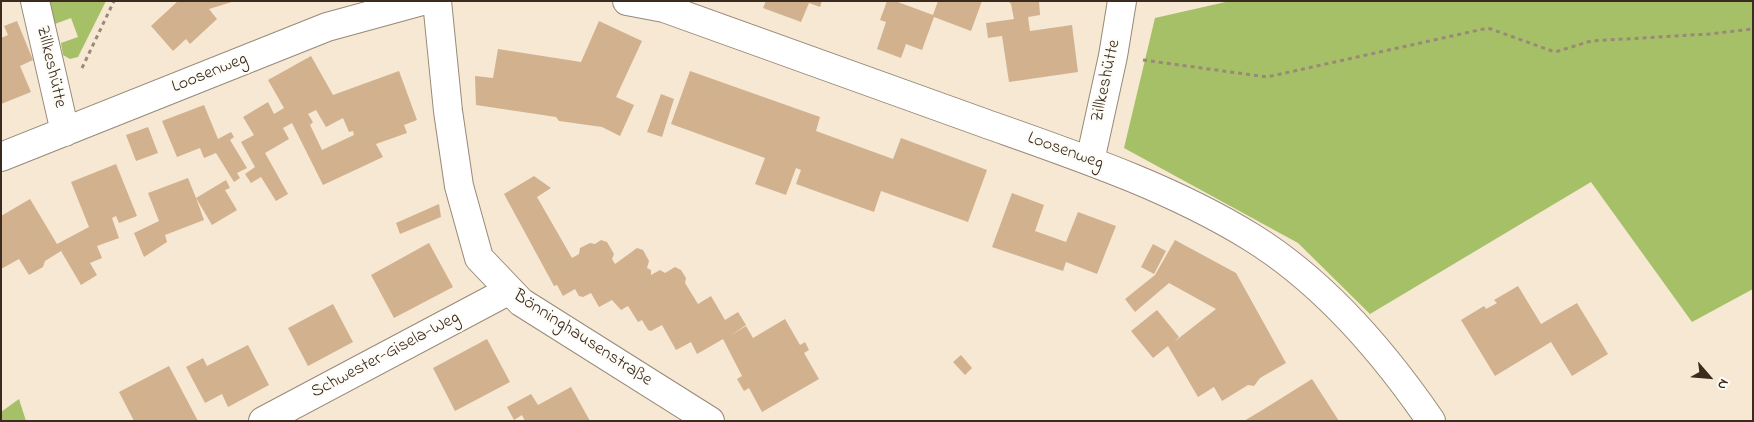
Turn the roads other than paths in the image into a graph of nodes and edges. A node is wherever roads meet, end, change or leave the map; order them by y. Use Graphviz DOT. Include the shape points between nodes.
graph roads {
  1 [pos="35,1"];
  2 [pos="422,1"];
  3 [pos="438,1"];
  4 [pos="627,1"];
  5 [pos="1122,1"];
  6 [pos="63,121"];
  7 [pos="1,157"];
  8 [pos="1090,160"];
  9 [pos="508,291"];
  10 [pos="264,421"];
  11 [pos="710,421"];
  12 [pos="1431,421"];
  1 -- 6 [label="street, Zillkeshütte"];
  2 -- 6 [label="street, Loosenweg" via="327,27"];
  3 -- 9 [label="street, Bönninghausenstraße" via="459,186 479,258"];
  4 -- 8 [label="street, Loosenweg" via="664,8"];
  5 -- 8 [label="street, Zillkeshütte"];
  6 -- 7 [label="street, Loosenweg"];
  8 -- 12 [label="street, Loosenweg" via="1180,198 1252,237 1311,282 1359,328 1405,383"];
  9 -- 10 [label="street, Schwester-Gisela-Weg"];
  9 -- 11 [label="street, Bönninghausenstraße"];
}
